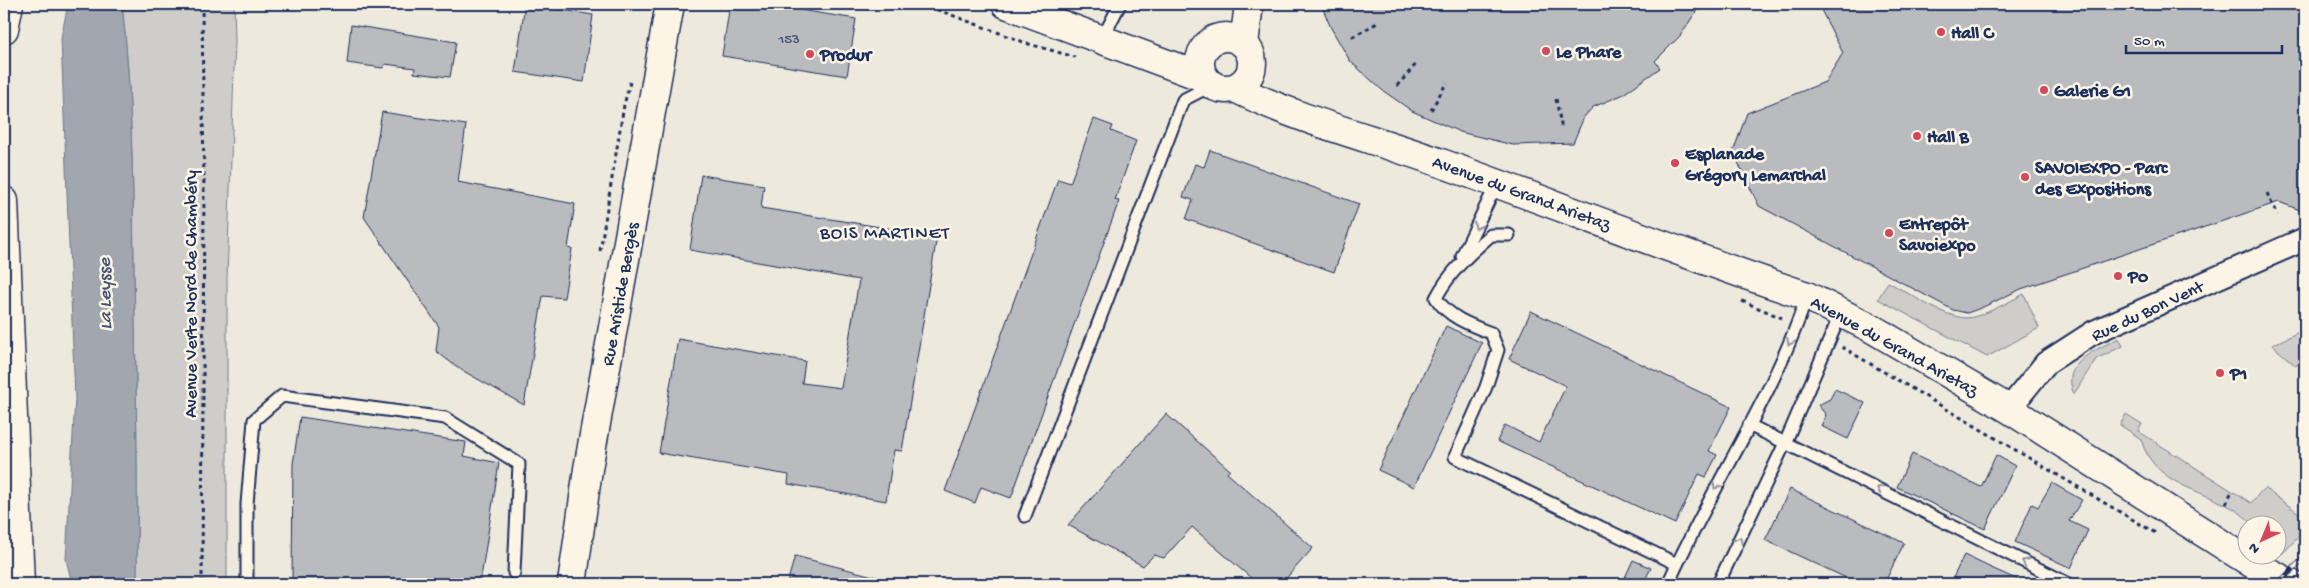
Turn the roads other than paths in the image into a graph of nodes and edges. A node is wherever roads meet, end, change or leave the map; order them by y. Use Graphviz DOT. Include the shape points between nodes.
graph roads {
  1 [pos="9,4"];
  2 [pos="670,4"];
  3 [pos="1006,4"];
  4 [pos="1120,4"];
  5 [pos="1233,4"];
  6 [pos="1249,4"];
  7 [pos="4,29"];
  8 [pos="1102,39"];
  9 [pos="1230,48"];
  10 [pos="1150,57"];
  11 [pos="1217,84"];
  12 [pos="1384,142"];
  13 [pos="1496,183"];
  14 [pos="4,201"];
  15 [pos="1510,235"];
  16 [pos="2305,239"];
  17 [pos="1456,269"];
  18 [pos="1807,296"];
  19 [pos="1842,312"];
  20 [pos="2008,409"];
  21 [pos="1749,425"];
  22 [pos="1786,441"];
  23 [pos="1025,516"];
  24 [pos="1677,564"];
  25 [pos="514,573"];
  26 [pos="20,584"];
  27 [pos="247,584"];
  28 [pos="572,584"];
  29 [pos="1668,584"];
  30 [pos="1718,584"];
  31 [pos="2069,584"];
  32 [pos="2291,584"];
  1 -- 7 [label="main road"];
  2 -- 28 [label="main road, Rue Aristide Bergès" via="588,469"];
  3 -- 8 [label="main road, Avenue du Grand Arietaz"];
  4 -- 8 [label="lane"];
  5 -- 9 [label="main road"];
  6 -- 9 [label="main road"];
  8 -- 10 [label="main road, Avenue du Grand Arietaz"];
  9 -- 10 [label="main road" via="1166,50"];
  9 -- 11 [label="main road" via="1200,62"];
  9 -- 11 [label="main road" via="1246,79"];
  9 -- 12 [label="main road, Avenue du Grand Arietaz" via="1280,93"];
  10 -- 11 [label="main road, Avenue du Grand Arietaz"];
  11 -- 12 [label="main road, Avenue du Grand Arietaz" via="1301,117"];
  11 -- 23 [label="lane" via="1183,100"];
  12 -- 13 [label="main road, Avenue du Grand Arietaz"];
  13 -- 17 [label="lane, one-way"];
  13 -- 18 [label="main road, Avenue du Grand Arietaz"];
  14 -- 26 [label="main road"];
  15 -- 17 [label="lane" via="1491,235"];
  16 -- 20 [label="street, Rue du Bon Vent" via="2094,332 2046,363"];
  17 -- 24 [label="lane" via="1444,281 1436,298 1443,309 1491,334 1498,350 1486,387 1454,457"];
  18 -- 19 [label="main road, Avenue du Grand Arietaz"];
  18 -- 21 [label="lane, one-way" via="1798,324"];
  19 -- 20 [label="main road, Avenue du Grand Arietaz"];
  19 -- 22 [label="lane"];
  20 -- 32 [label="main road, Avenue du Grand Arietaz"];
  21 -- 22 [label="lane"];
  21 -- 24 [label="lane, one-way"];
  30 -- 22 [label="lane, one-way"];
  31 -- 22 [label="lane, one-way"];
  24 -- 29 [label="lane"];
  25 -- 27 [label="lane" via="519,464 445,418 282,396 254,420 246,504"];
}
